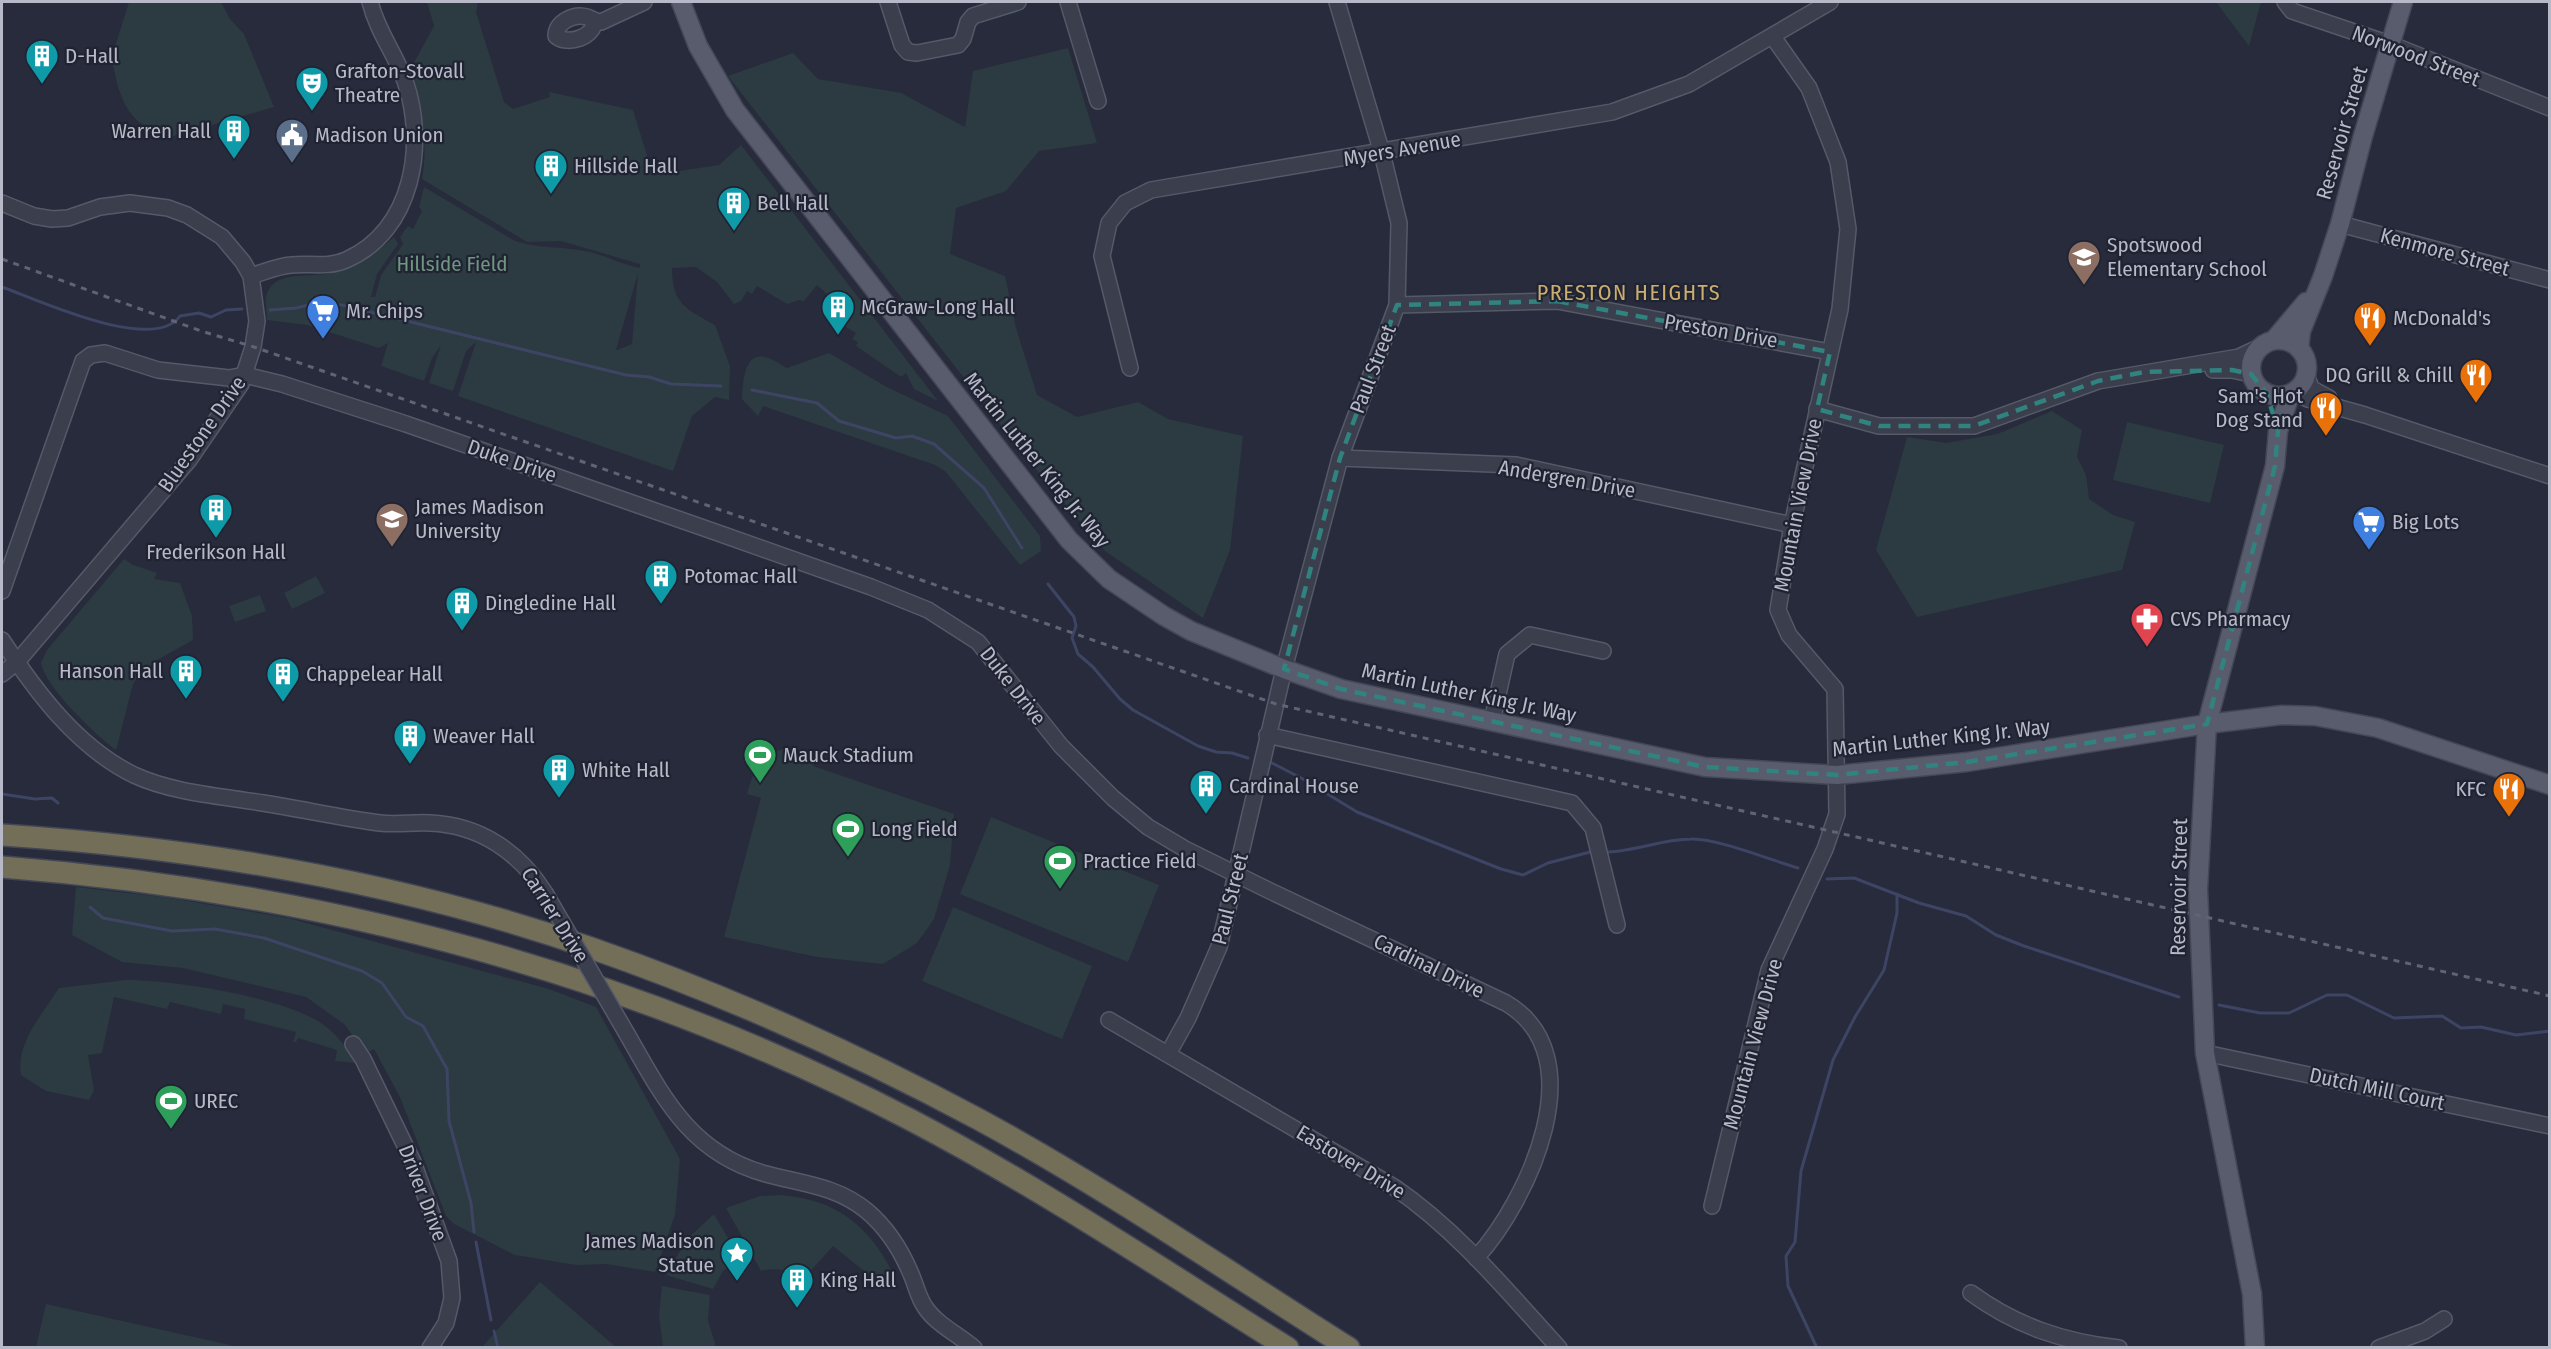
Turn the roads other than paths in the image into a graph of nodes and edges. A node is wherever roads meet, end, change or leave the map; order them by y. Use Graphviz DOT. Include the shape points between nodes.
graph roads {
  1 [pos="370,2"];
  2 [pos="644,2"];
  3 [pos="681,2"];
  4 [pos="888,2"];
  5 [pos="1018,2"];
  6 [pos="1068,2"];
  7 [pos="1337,2"];
  8 [pos="1830,2"];
  9 [pos="2285,2"];
  10 [pos="2403,2"];
  11 [pos="594,21"];
  12 [pos="1773,37"];
  13 [pos="2390,44"];
  14 [pos="1098,101"];
  15 [pos="2550,108"];
  16 [pos="1382,153"];
  17 [pos="2,203"];
  18 [pos="2340,224"];
  19 [pos="251,276"];
  20 [pos="2324,276"];
  21 [pos="2550,280"];
  22 [pos="1397,305"];
  23 [pos="2266,344"];
  24 [pos="2299,349"];
  25 [pos="1830,352"];
  26 [pos="1130,368"];
  27 [pos="2164,370"];
  28 [pos="2251,374"];
  29 [pos="245,375"];
  30 [pos="2306,376"];
  31 [pos="2267,394"];
  32 [pos="2291,394"];
  33 [pos="1817,410"];
  34 [pos="2365,415"];
  35 [pos="2278,431"];
  36 [pos="1340,458"];
  37 [pos="2550,476"];
  38 [pos="1792,525"];
  39 [pos="2,591"];
  40 [pos="2,640"];
  41 [pos="1603,651"];
  42 [pos="17,662"];
  43 [pos="1284,669"];
  44 [pos="2,674"];
  45 [pos="1492,721"];
  46 [pos="2207,724"];
  47 [pos="1267,735"];
  48 [pos="1837,775"];
  49 [pos="2550,785"];
  50 [pos="1102,787"];
  51 [pos="2,835"];
  52 [pos="2,867"];
  53 [pos="1237,874"];
  54 [pos="1617,925"];
  55 [pos="1109,1020"];
  56 [pos="353,1044"];
  57 [pos="2205,1053"];
  58 [pos="1168,1054"];
  59 [pos="2550,1126"];
  60 [pos="1712,1206"];
  61 [pos="1476,1258"];
  62 [pos="1971,1293"];
  63 [pos="2444,1319"];
  64 [pos="430,1347"];
  65 [pos="974,1347"];
  66 [pos="1288,1347"];
  67 [pos="1349,1347"];
  68 [pos="1559,1347"];
  69 [pos="2119,1347"];
  70 [pos="2255,1347"];
  71 [pos="2379,1347"];
  1 -- 19 [label="street" via="410,100 416,146 408,189 382,235 367,249 329,265 290,265"];
  2 -- 11 [label="street" via="604,21"];
  3 -- 43 [label="main road, Martin Luther King Jr. Way" via="698,46 735,110 1069,540 1109,579 1164,616"];
  4 -- 5 [label="street" via="902,45 908,52 917,53 958,45 973,15"];
  6 -- 14 [label="street"];
  7 -- 16 [label="street, Paul Street"];
  8 -- 12 [label="street, Myers Avenue"];
  9 -- 13 [label="street, Norwood Street" via="2292,11"];
  10 -- 13 [label="main road, Reservoir Street"];
  12 -- 16 [label="street, Myers Avenue" via="1689,84 1612,112"];
  12 -- 25 [label="street, Mountain View Drive" via="1809,88 1838,162 1848,229 1840,309"];
  13 -- 15 [label="street, Norwood Street"];
  13 -- 18 [label="main road, Reservoir Street"];
  16 -- 22 [label="street, Paul Street" via="1399,223"];
  16 -- 26 [label="street, Myers Avenue" via="1151,190 1125,203 1109,223 1102,256"];
  17 -- 19 [label="street, Bluestone Drive" via="52,219 115,204 168,208 222,237"];
  18 -- 20 [label="main road, Reservoir Street"];
  18 -- 21 [label="street, Kenmore Street"];
  19 -- 29 [label="street, Bluestone Drive" via="257,321"];
  20 -- 23 [label="main road, Reservoir Street" via="2301,310"];
  20 -- 24 [label="main road, Reservoir Street" via="2301,331"];
  22 -- 25 [label="street, Preston Drive" via="1557,301"];
  22 -- 36 [label="street, Paul Street"];
  23 -- 24 [label="main road" via="2283,340"];
  23 -- 27 [label="street" via="2239,357"];
  23 -- 28 [label="main road" via="2250,364"];
  24 -- 30 [label="main road" via="2307,366"];
  25 -- 33 [label="street, Mountain View Drive"];
  27 -- 28 [label="street" via="2232,369"];
  27 -- 33 [label="street" via="2098,381 1974,426 1879,426"];
  28 -- 31 [label="main road" via="2259,389"];
  29 -- 39 [label="street, Duke Drive" via="229,378 158,370 105,353 83,361"];
  29 -- 42 [label="street, Bluestone Drive" via="189,460"];
  29 -- 50 [label="street, Duke Drive" via="424,430 928,610 962,629 988,652 1061,746"];
  30 -- 32 [label="main road"];
  30 -- 34 [label="street" via="2318,394"];
  31 -- 32 [label="main road"];
  31 -- 35 [label="main road, Reservoir Street"];
  32 -- 34 [label="street"];
  32 -- 35 [label="main road, Reservoir Street"];
  33 -- 38 [label="street, Mountain View Drive"];
  34 -- 37 [label="street"];
  35 -- 46 [label="main road, Reservoir Street" via="2275,466"];
  36 -- 38 [label="street, Andergren Drive" via="1516,465"];
  36 -- 43 [label="street, Paul Street"];
  38 -- 48 [label="street, Mountain View Drive" via="1778,610 1789,635 1835,689"];
  40 -- 42 [label="street"];
  41 -- 45 [label="street" via="1530,636 1507,654"];
  42 -- 44 [label="street, Bluestone Drive"];
  42 -- 65 [label="street, Carrier Drive, bridge" via="76,734 105,758 135,775 185,790 377,822 456,826 507,850 529,869 545,893 672,1110 704,1143 722,1155 755,1170 830,1189 874,1217 899,1249 925,1307"];
  43 -- 45 [label="main road, Martin Luther King Jr. Way" via="1341,689"];
  43 -- 47 [label="street, Paul Street"];
  45 -- 48 [label="main road, Martin Luther King Jr. Way" via="1705,767"];
  46 -- 48 [label="main road, Martin Luther King Jr. Way" via="1967,762"];
  46 -- 49 [label="main road, Martin Luther King Jr. Way" via="2282,715 2347,721"];
  46 -- 57 [label="main road, Reservoir Street" via="2198,889"];
  47 -- 53 [label="street, Paul Street"];
  47 -- 54 [label="street" via="1572,803 1593,828"];
  48 -- 60 [label="street, Mountain View Drive" via="1837,814 1831,833 1769,970"];
  50 -- 53 [label="street, Cardinal Drive" via="1158,834"];
  51 -- 67 [label="highway" via="166,851 360,885 494,919 660,973 798,1030 981,1121"];
  52 -- 66 [label="highway" via="195,888 378,923 496,954 676,1014 812,1072 952,1143 1083,1219"];
  53 -- 58 [label="street, Paul Street" via="1219,947"];
  53 -- 61 [label="street, Cardinal Drive" via="1506,1003 1536,1030 1546,1051 1550,1081 1540,1140 1512,1208"];
  55 -- 58 [label="street, Eastover Drive"];
  56 -- 64 [label="street, Driver Drive" via="413,1162 449,1261 452,1298 446,1323"];
  57 -- 59 [label="street, Dutch Mill Court"];
  57 -- 70 [label="main road, Reservoir Street" via="2252,1294"];
  58 -- 61 [label="street, Eastover Drive" via="1394,1186 1444,1225"];
  61 -- 68 [label="street, Eastover Drive"];
  62 -- 69 [label="street" via="2035,1330 2073,1341"];
  63 -- 71 [label="street" via="2425,1331"];
}
